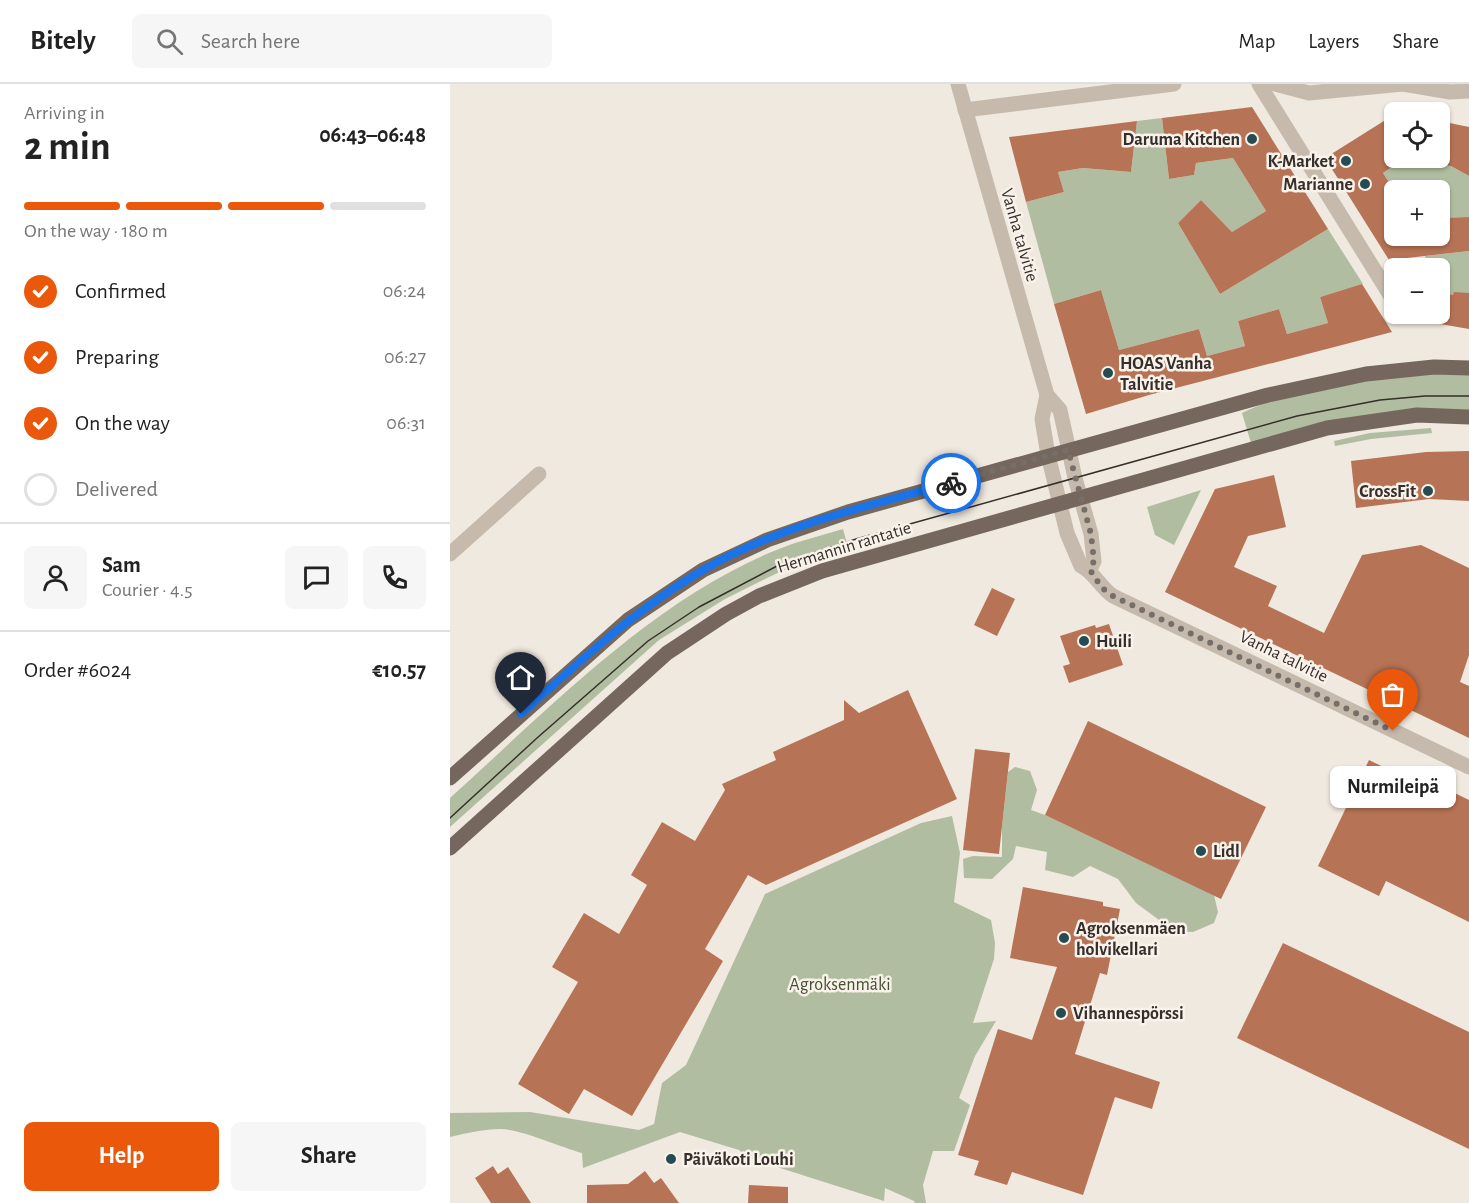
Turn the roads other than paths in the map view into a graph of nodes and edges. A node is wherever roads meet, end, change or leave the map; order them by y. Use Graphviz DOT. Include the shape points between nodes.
graph roads {
  1 [pos="958,84"];
  2 [pos="1174,84"];
  3 [pos="1259,84"];
  4 [pos="1275,84"];
  5 [pos="1403,84"];
  6 [pos="1469,91"];
  7 [pos="965,110"];
  8 [pos="1384,285"];
  9 [pos="1469,368"];
  10 [pos="1047,395"];
  11 [pos="1469,417"];
  12 [pos="1068,450"];
  13 [pos="1048,455"];
  14 [pos="539,474"];
  15 [pos="1080,498"];
  16 [pos="1060,504"];
  17 [pos="450,554"];
  18 [pos="1090,570"];
  19 [pos="1469,767"];
  20 [pos="450,778"];
  21 [pos="450,848"];
  1 -- 7 [label="street, Vanha talvitie"];
  2 -- 7 [label="street"];
  3 -- 8 [label="street"];
  4 -- 5 [label="street" via="1309,93"];
  5 -- 6 [label="street"];
  7 -- 10 [label="street, Vanha talvitie"];
  9 -- 12 [label="main road, Hermannin rantatie" via="1409,369 1322,382"];
  10 -- 12 [label="street, Vanha talvitie" via="1060,410"];
  10 -- 13 [label="street, Vanha talvitie" via="1042,419"];
  11 -- 15 [label="main road, Hermannin rantatie" via="1417,415 1327,428"];
  12 -- 13 [label="main road, Hermannin rantatie"];
  12 -- 15 [label="street, Vanha talvitie"];
  13 -- 16 [label="street, Vanha talvitie"];
  13 -- 20 [label="main road, Hermannin rantatie" via="801,527 734,553 628,620"];
  14 -- 17 [label="street"];
  15 -- 16 [label="main road, Hermannin rantatie"];
  15 -- 18 [label="street, Vanha talvitie" via="1091,534 1094,561"];
  16 -- 18 [label="street, Vanha talvitie" via="1081,566"];
  16 -- 21 [label="main road, Hermannin rantatie" via="822,572 759,596 726,614 667,652"];
  18 -- 19 [label="street, Vanha talvitie" via="1113,596"];
}
